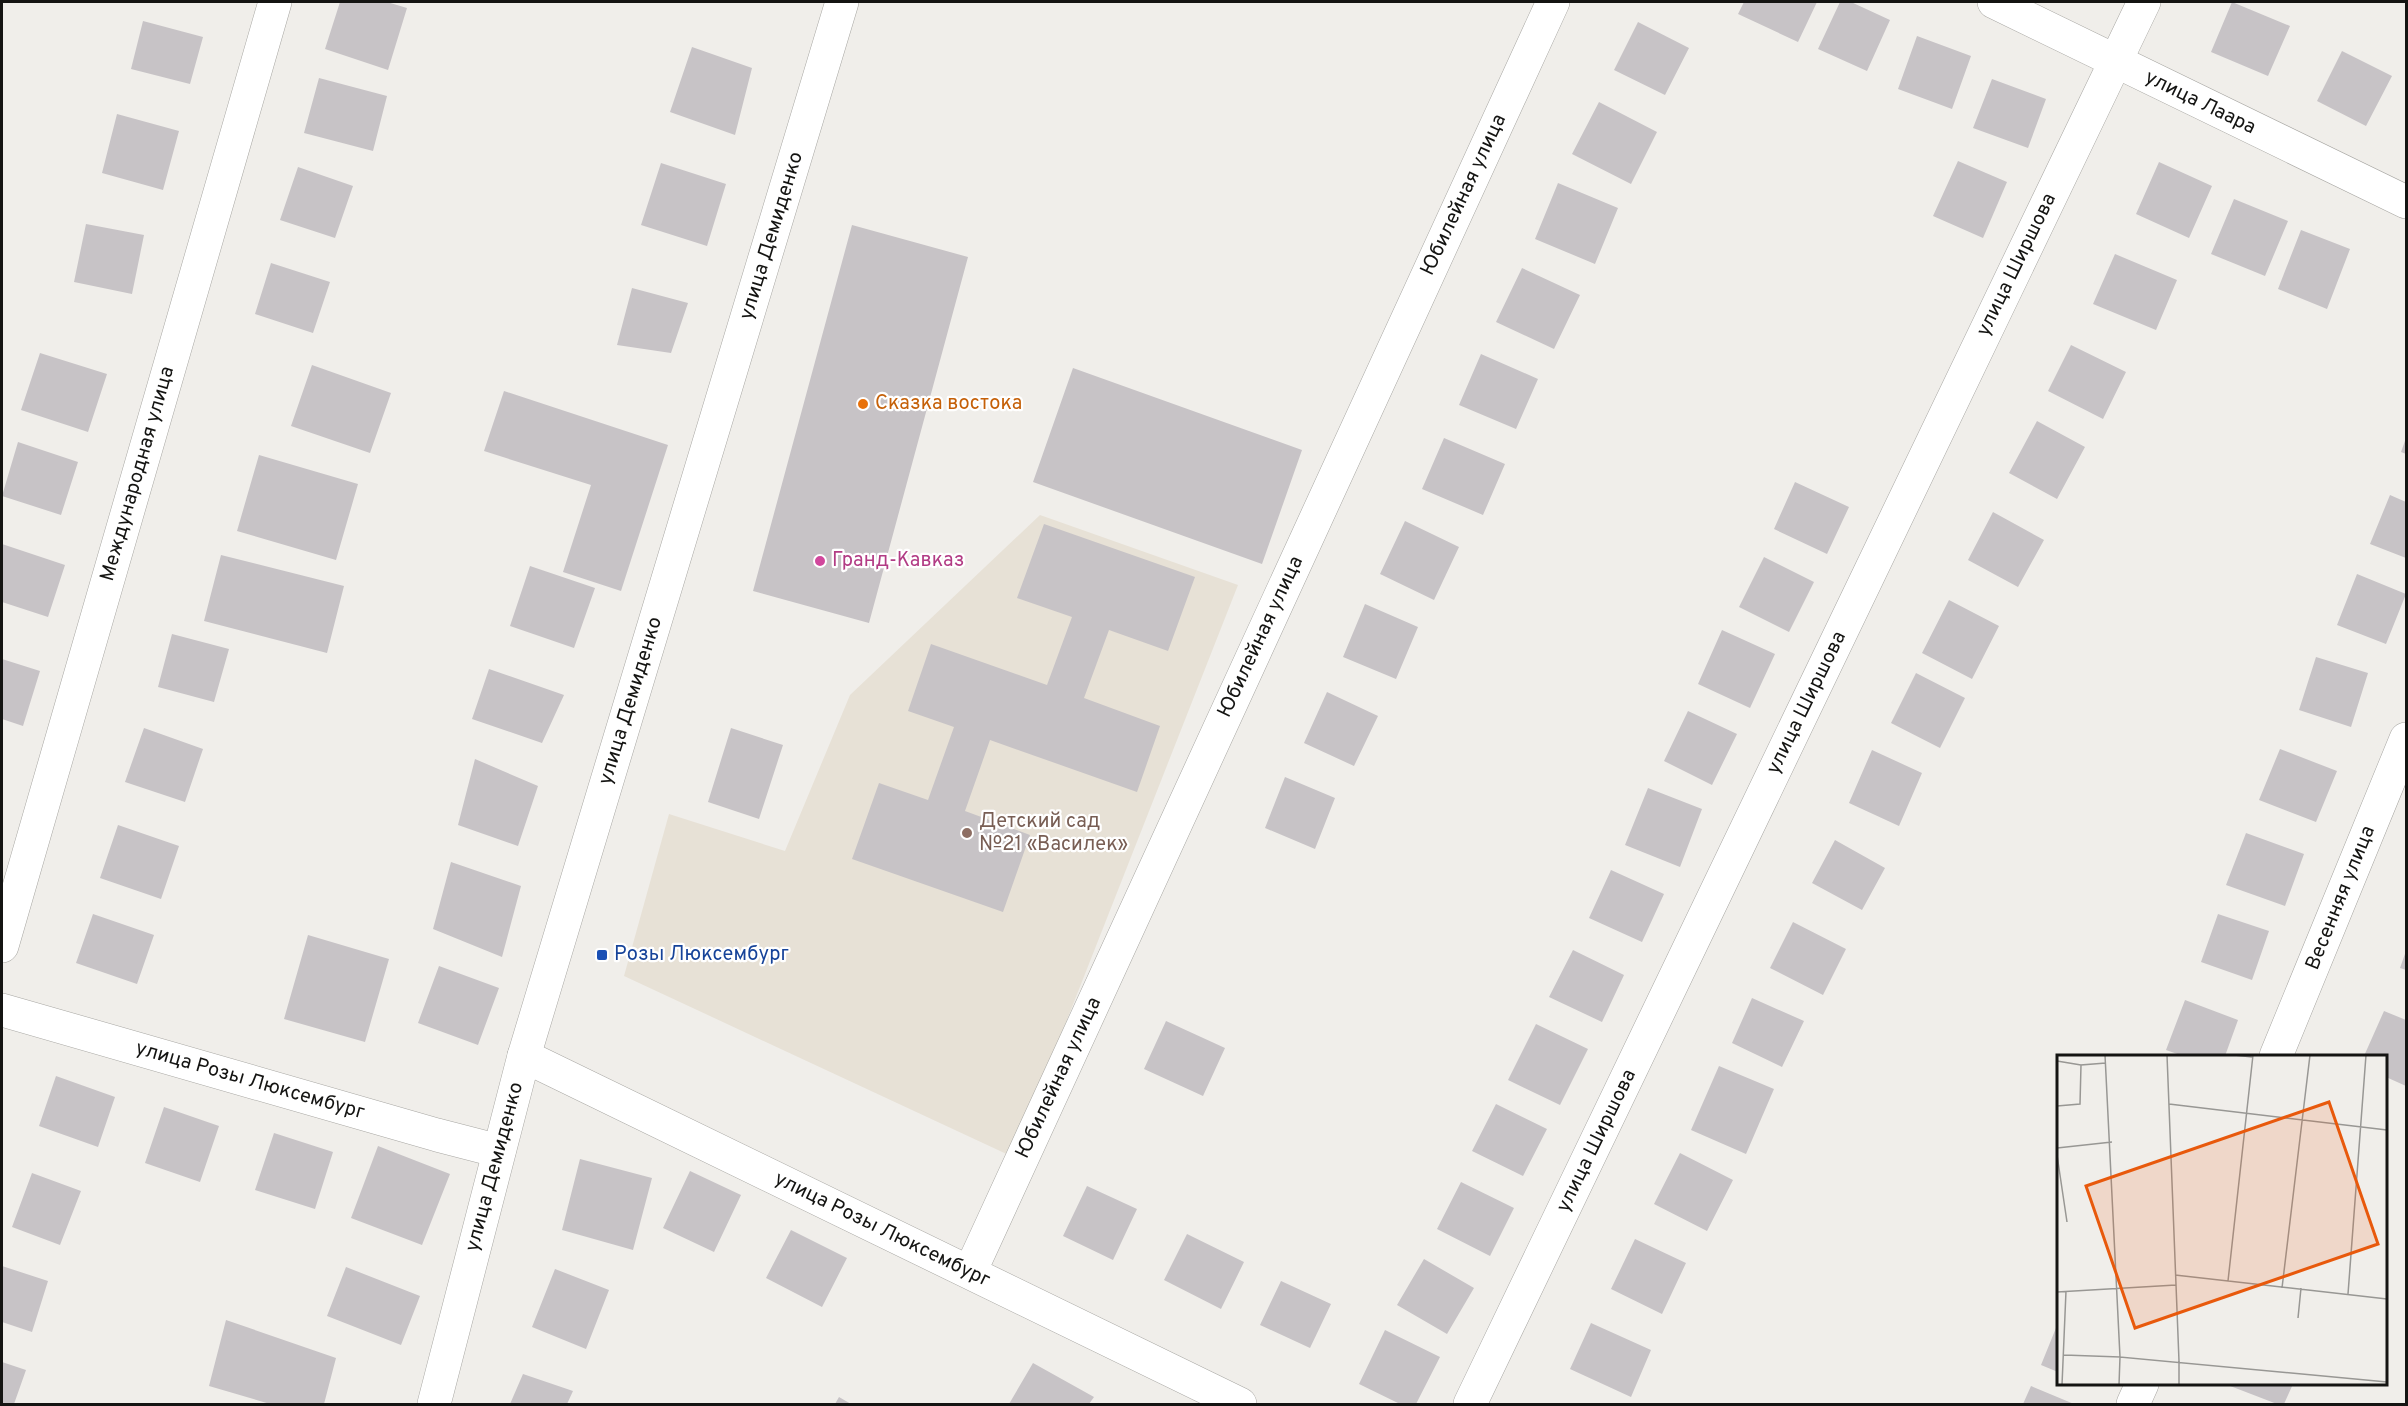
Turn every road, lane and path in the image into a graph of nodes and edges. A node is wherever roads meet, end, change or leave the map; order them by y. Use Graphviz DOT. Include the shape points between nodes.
graph roads {
  1 [pos="275,2"];
  2 [pos="842,2"];
  3 [pos="1553,2"];
  4 [pos="1994,2"];
  5 [pos="2144,2"];
  6 [pos="2114,62"];
  7 [pos="2406,202"];
  8 [pos="2406,739"];
  9 [pos="2,946"];
  10 [pos="2,1010"];
  11 [pos="2276,1055"];
  12 [pos="524,1056"];
  13 [pos="499,1151"];
  14 [pos="970,1272"];
  15 [pos="2141,1385"];
  16 [pos="434,1404"];
  17 [pos="1240,1404"];
  18 [pos="1470,1404"];
  19 [pos="2133,1404"];
  1 -- 9 [label="street, Международная улица"];
  2 -- 12 [label="street, улица Демиденко"];
  3 -- 14 [label="street, Юбилейная улица"];
  4 -- 6 [label="street, улица Лаара"];
  5 -- 6 [label="street, улица Ширшова"];
  6 -- 7 [label="street, улица Лаара"];
  6 -- 18 [label="street, улица Ширшова"];
  8 -- 11 [label="street, Весенняя улица"];
  10 -- 13 [label="street, улица Розы Люксембург"];
  12 -- 13 [label="street, улица Демиденко"];
  12 -- 14 [label="street, улица Розы Люксембург"];
  13 -- 16 [label="street, улица Демиденко"];
  14 -- 17 [label="street, улица Розы Люксембург"];
  15 -- 19 [label="street"];
}
